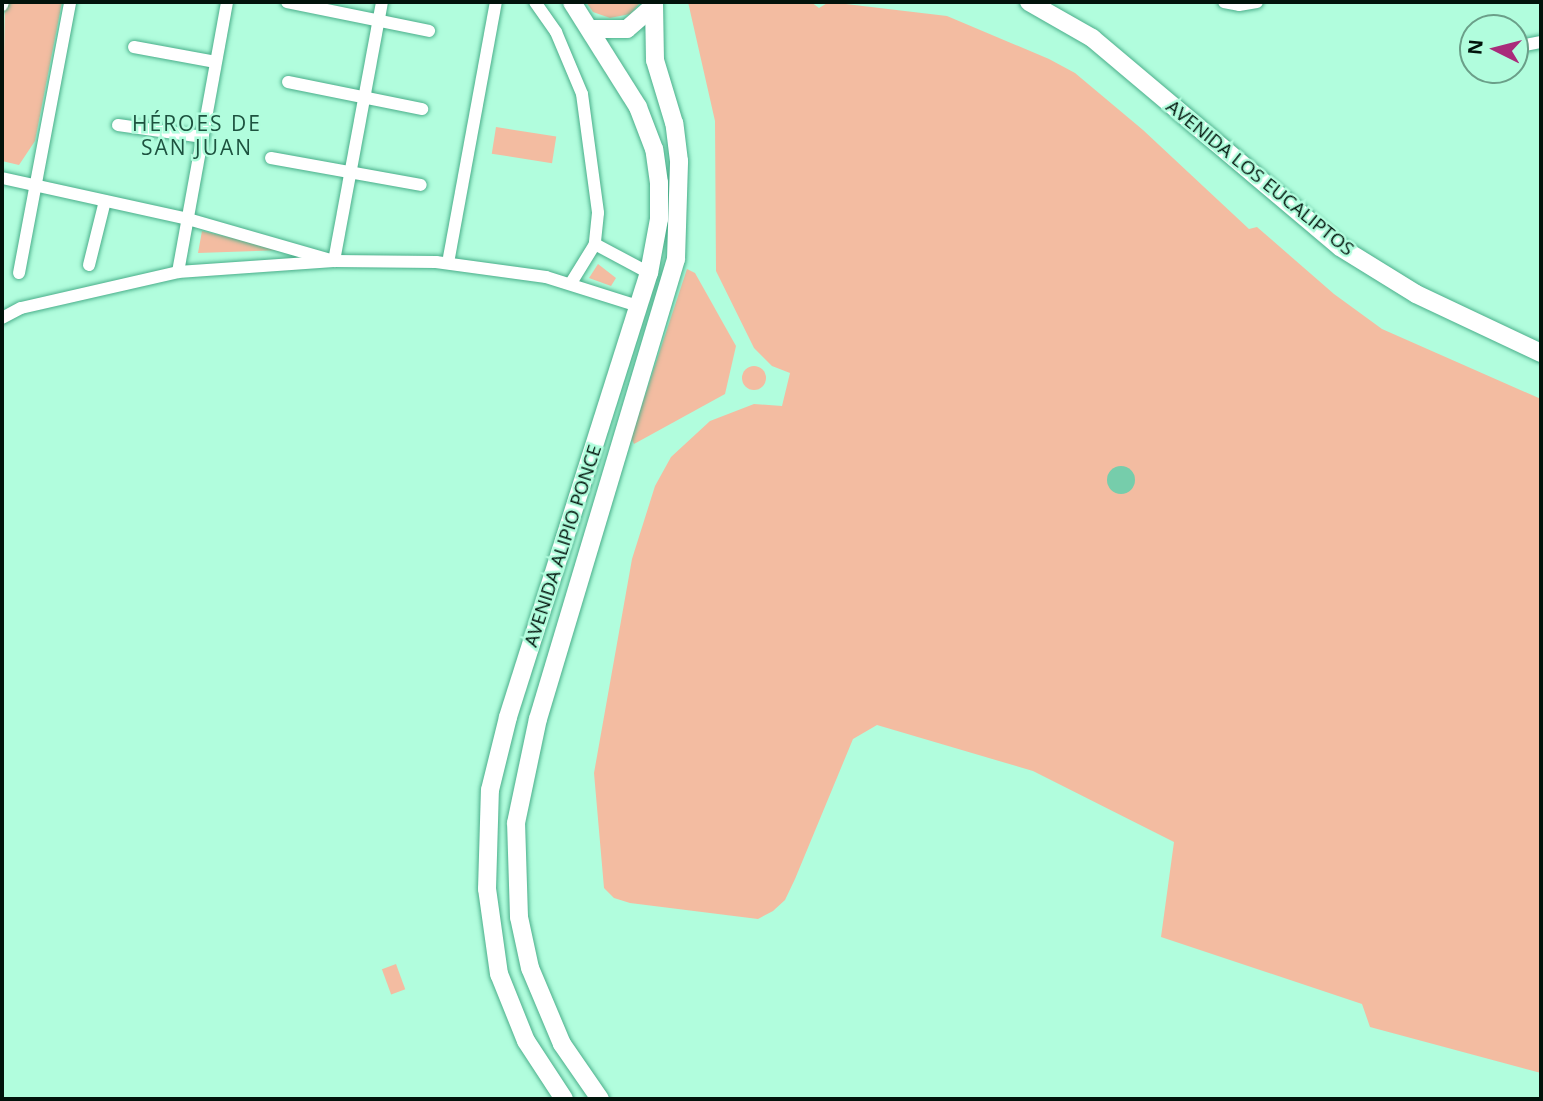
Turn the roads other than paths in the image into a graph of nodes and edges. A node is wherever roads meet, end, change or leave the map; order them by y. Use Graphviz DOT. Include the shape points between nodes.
graph roads {
  1 [pos="70,2"];
  2 [pos="228,2"];
  3 [pos="287,2"];
  4 [pos="382,2"];
  5 [pos="496,2"];
  6 [pos="535,2"];
  7 [pos="572,2"];
  8 [pos="654,2"];
  9 [pos="1029,2"];
  10 [pos="1223,2"];
  11 [pos="1257,2"];
  12 [pos="314,4"];
  13 [pos="378,19"];
  14 [pos="590,29"];
  15 [pos="429,31"];
  16 [pos="134,47"];
  17 [pos="216,62"];
  18 [pos="288,82"];
  19 [pos="364,97"];
  20 [pos="422,109"];
  21 [pos="118,125"];
  22 [pos="202,137"];
  23 [pos="271,158"];
  24 [pos="349,172"];
  25 [pos="2,178"];
  26 [pos="35,185"];
  27 [pos="421,185"];
  28 [pos="105,201"];
  29 [pos="188,219"];
  30 [pos="595,244"];
  31 [pos="334,261"];
  32 [pos="448,263"];
  33 [pos="89,265"];
  34 [pos="178,272"];
  35 [pos="19,273"];
  36 [pos="649,273"];
  37 [pos="571,283"];
  38 [pos="638,306"];
  39 [pos="2,318"];
  40 [pos="1541,353"];
  41 [pos="495,763"];
  42 [pos="524,771"];
  43 [pos="564,1099"];
  44 [pos="600,1099"];
  1 -- 26 [label="street"];
  2 -- 17 [label="street"];
  3 -- 12 [label="street"];
  4 -- 13 [label="street"];
  5 -- 32 [label="street"];
  6 -- 30 [label="street" via="556,32 582,94 598,213"];
  7 -- 14 [label="main road, AVENIDA ALIPIO PONCE"];
  8 -- 14 [label="main road" via="627,30"];
  8 -- 42 [label="main road, AVENIDA ALIPIO PONCE" via="655,60 674,123 679,161 676,259"];
  9 -- 40 [label="main road, AVENIDA LOS EUCALIPTOS" via="1092,38 1340,247 1416,294"];
  10 -- 11 [label="street"];
  12 -- 13 [label="street"];
  13 -- 15 [label="street"];
  13 -- 19 [label="street"];
  14 -- 36 [label="main road, AVENIDA ALIPIO PONCE" via="621,73 654,149 659,219"];
  16 -- 17 [label="street"];
  17 -- 22 [label="street"];
  18 -- 19 [label="street"];
  19 -- 20 [label="street"];
  19 -- 24 [label="street"];
  21 -- 22 [label="street"];
  22 -- 29 [label="street"];
  23 -- 24 [label="street"];
  24 -- 27 [label="street"];
  24 -- 31 [label="street"];
  25 -- 26 [label="street"];
  26 -- 28 [label="street"];
  26 -- 35 [label="street"];
  28 -- 29 [label="street"];
  28 -- 33 [label="street"];
  29 -- 31 [label="street"];
  29 -- 34 [label="street"];
  30 -- 36 [label="street"];
  30 -- 37 [label="street"];
  31 -- 32 [label="street"];
  31 -- 34 [label="street"];
  32 -- 37 [label="street"];
  34 -- 39 [label="street" via="21,309"];
  36 -- 38 [label="main road, AVENIDA ALIPIO PONCE"];
  37 -- 38 [label="street"];
  38 -- 41 [label="main road, AVENIDA ALIPIO PONCE"];
  41 -- 42 [label="main road"];
  41 -- 43 [label="main road, AVENIDA ALIPIO PONCE" via="486,833 487,889 499,974 526,1041"];
  42 -- 44 [label="main road, AVENIDA ALIPIO PONCE" via="515,866 530,968 562,1044"];
}
